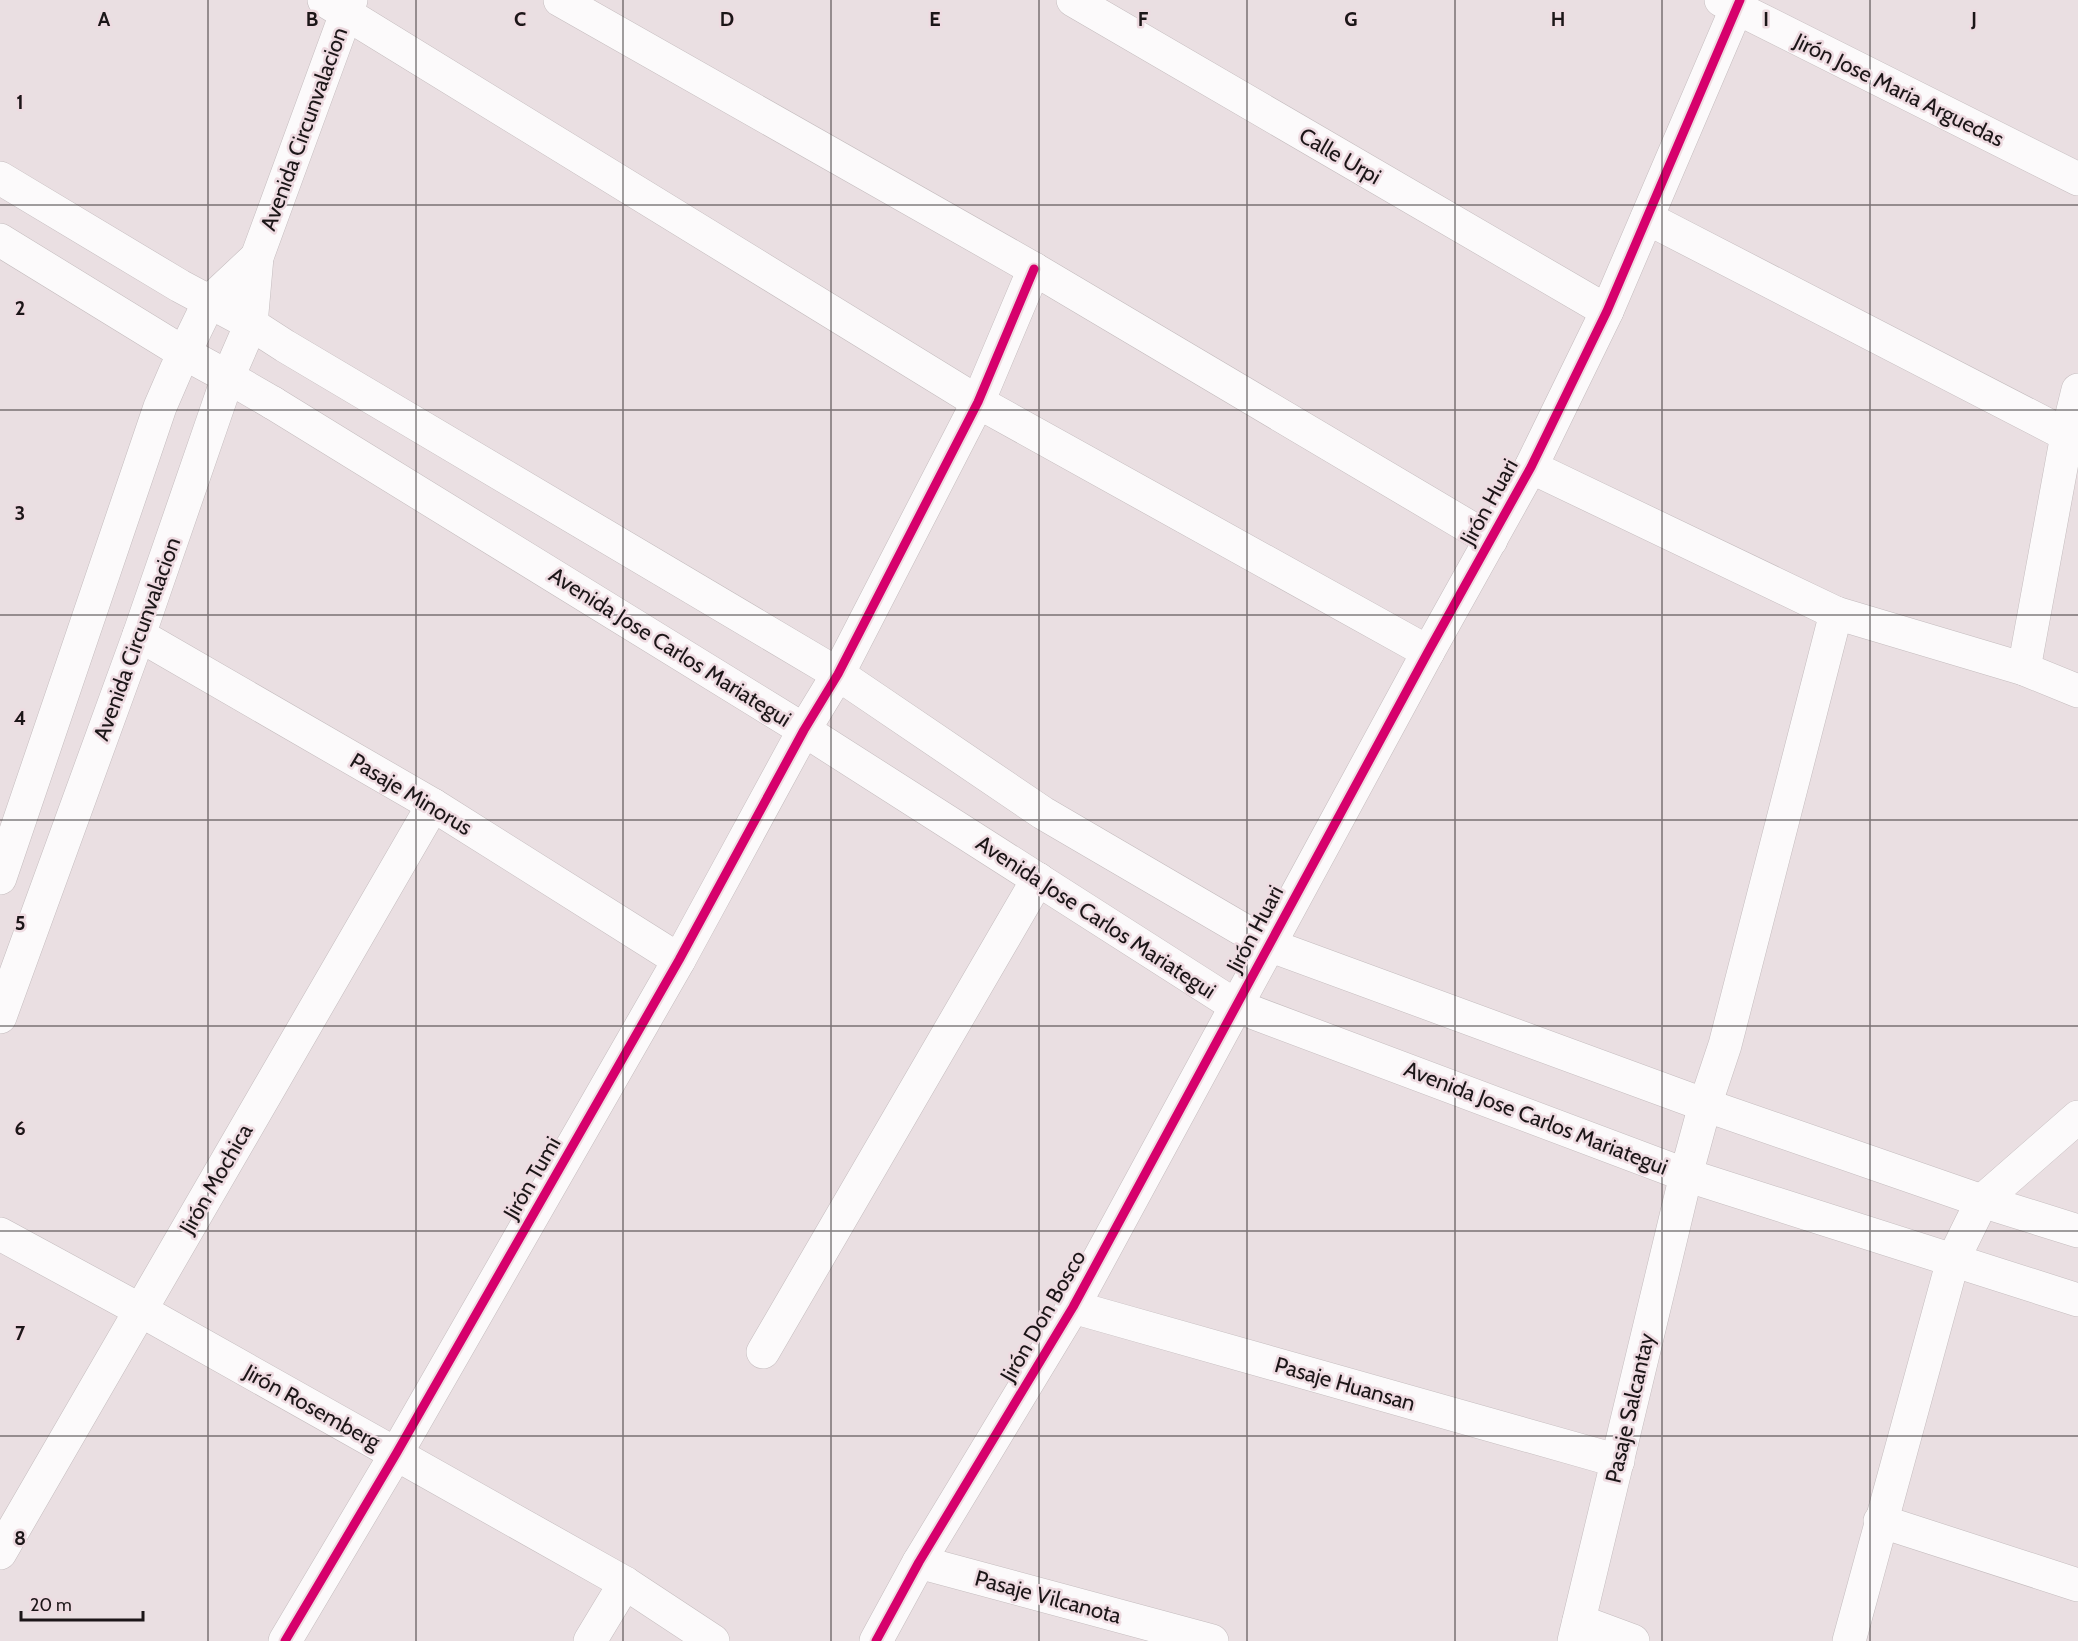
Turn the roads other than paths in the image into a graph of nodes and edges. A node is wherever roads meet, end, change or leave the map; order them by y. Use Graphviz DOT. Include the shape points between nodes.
graph roads {
  1 [pos="560,0"];
  2 [pos="1073,0"];
  3 [pos="1732,3"];
  4 [pos="340,4"];
  5 [pos="0,178"];
  6 [pos="2078,179"];
  7 [pos="1647,218"];
  8 [pos="0,240"];
  9 [pos="257,257"];
  10 [pos="1034,269"];
  11 [pos="209,302"];
  12 [pos="1607,311"];
  13 [pos="251,324"];
  14 [pos="184,353"];
  15 [pos="228,377"];
  16 [pos="2078,390"];
  17 [pos="978,402"];
  18 [pos="2067,435"];
  19 [pos="1530,467"];
  20 [pos="1491,540"];
  21 [pos="1836,613"];
  22 [pos="139,635"];
  23 [pos="1428,652"];
  24 [pos="2024,669"];
  25 [pos="838,674"];
  26 [pos="2078,691"];
  27 [pos="804,730"];
  28 [pos="433,806"];
  29 [pos="0,878"];
  30 [pos="1038,879"];
  31 [pos="1269,945"];
  32 [pos="679,960"];
  33 [pos="1236,1006"];
  34 [pos="0,1017"];
  35 [pos="1705,1105"];
  36 [pos="2078,1117"];
  37 [pos="1686,1175"];
  38 [pos="1982,1201"];
  39 [pos="2078,1231"];
  40 [pos="0,1234"];
  41 [pos="1953,1260"];
  42 [pos="2078,1300"];
  43 [pos="1073,1307"];
  44 [pos="140,1310"];
  45 [pos="763,1352"];
  46 [pos="396,1454"];
  47 [pos="1618,1461"];
  48 [pos="1880,1521"];
  49 [pos="0,1553"];
  50 [pos="919,1562"];
  51 [pos="625,1583"];
  52 [pos="2078,1586"];
  53 [pos="1576,1631"];
  54 [pos="285,1641"];
  55 [pos="590,1641"];
  56 [pos="713,1641"];
  57 [pos="876,1641"];
  58 [pos="1212,1641"];
  59 [pos="1633,1641"];
  60 [pos="1849,1641"];
  1 -- 10 [label="street"];
  2 -- 12 [label="street, Calle Urpi"];
  3 -- 6 [label="street, Jirón Jose Maria Arguedas"];
  3 -- 7 [label="street, Jirón Huari"];
  4 -- 9 [label="street, Avenida Circunvalacion"];
  4 -- 17 [label="street"];
  5 -- 11 [label="street"];
  7 -- 12 [label="street, Jirón Huari"];
  7 -- 18 [label="street"];
  8 -- 14 [label="street, Avenida Jose Carlos Mariategui"];
  9 -- 11 [label="street, Avenida Circunvalacion"];
  9 -- 13 [label="street, Avenida Circunvalacion"];
  10 -- 17 [label="street, Jirón Tumi"];
  10 -- 20 [label="street"];
  11 -- 13 [label="street"];
  11 -- 14 [label="street, Avenida Circunvalacion"];
  12 -- 19 [label="street, Jirón Huari"];
  13 -- 15 [label="street, Avenida Circunvalacion"];
  13 -- 25 [label="street"];
  14 -- 15 [label="street, Avenida Jose Carlos Mariategui"];
  14 -- 29 [label="street, Avenida Circunvalacion" via="157,418"];
  15 -- 22 [label="street, Avenida Circunvalacion"];
  15 -- 27 [label="street, Avenida Jose Carlos Mariategui"];
  16 -- 18 [label="street"];
  17 -- 23 [label="street"];
  17 -- 25 [label="street, Jirón Tumi"];
  18 -- 24 [label="street"];
  19 -- 20 [label="street, Jirón Huari"];
  19 -- 21 [label="street"];
  20 -- 23 [label="street, Jirón Huari"];
  21 -- 24 [label="street"];
  21 -- 35 [label="street, Pasaje Salcantay" via="1725,1045"];
  22 -- 28 [label="street, Pasaje Minorus"];
  22 -- 34 [label="street, Avenida Circunvalacion"];
  23 -- 31 [label="street, Jirón Huari"];
  24 -- 26 [label="street"];
  25 -- 27 [label="street, Jirón Tumi"];
  25 -- 31 [label="street" via="1043,813"];
  27 -- 30 [label="street, Avenida Jose Carlos Mariategui"];
  27 -- 32 [label="street, Jirón Tumi"];
  28 -- 32 [label="street, Pasaje Minorus"];
  28 -- 44 [label="street, Jirón Mochica"];
  30 -- 33 [label="street, Avenida Jose Carlos Mariategui"];
  30 -- 45 [label="street"];
  31 -- 33 [label="street, Jirón Huari"];
  31 -- 35 [label="street"];
  32 -- 46 [label="street, Jirón Tumi"];
  33 -- 37 [label="street, Avenida Jose Carlos Mariategui"];
  33 -- 43 [label="street, Jirón Don Bosco"];
  35 -- 37 [label="street, Pasaje Salcantay"];
  35 -- 38 [label="street"];
  36 -- 38 [label="street"];
  37 -- 41 [label="street, Avenida Jose Carlos Mariategui"];
  37 -- 47 [label="street, Pasaje Salcantay"];
  38 -- 39 [label="street"];
  38 -- 41 [label="street"];
  40 -- 44 [label="street, Jirón Rosemberg"];
  41 -- 42 [label="street, Avenida Jose Carlos Mariategui"];
  41 -- 48 [label="street"];
  43 -- 47 [label="street, Pasaje Huansan"];
  43 -- 50 [label="street, Jirón Don Bosco"];
  44 -- 46 [label="street, Jirón Rosemberg"];
  44 -- 49 [label="street, Jirón Mochica"];
  46 -- 51 [label="street, Jirón Rosemberg"];
  46 -- 54 [label="street, Jirón Tumi"];
  47 -- 53 [label="street, Pasaje Salcantay"];
  48 -- 52 [label="street"];
  48 -- 60 [label="street"];
  50 -- 57 [label="street, Jirón Don Bosco"];
  50 -- 58 [label="street, Pasaje Vilcanota"];
  51 -- 55 [label="street"];
  51 -- 56 [label="street, Jirón Rosemberg"];
  53 -- 59 [label="street"];
}
